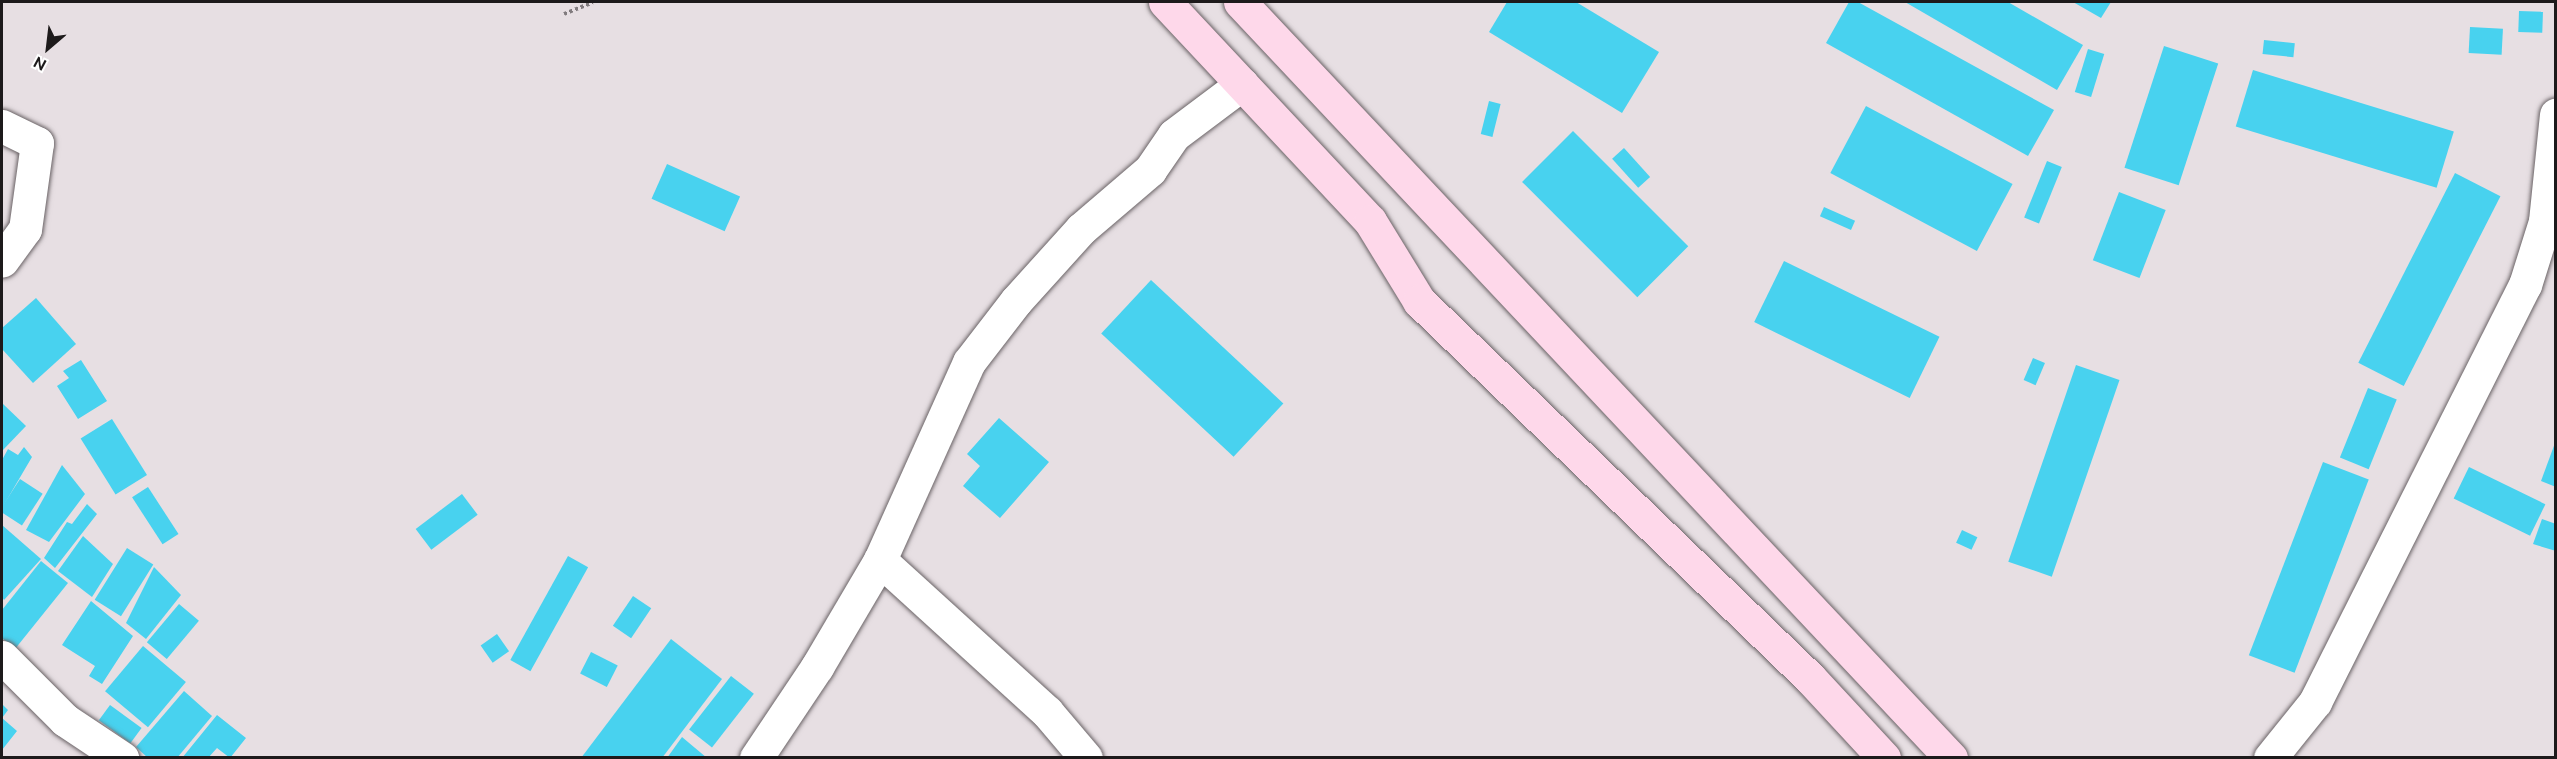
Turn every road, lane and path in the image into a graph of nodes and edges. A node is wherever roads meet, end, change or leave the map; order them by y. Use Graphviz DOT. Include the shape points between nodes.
graph roads {
  1 [pos="593,2"];
  2 [pos="1165,2"];
  3 [pos="1240,2"];
  4 [pos="564,14"];
  5 [pos="1242,84"];
  6 [pos="2556,115"];
  7 [pos="2,126"];
  8 [pos="2,261"];
  9 [pos="880,560"];
  10 [pos="2,657"];
  11 [pos="1877,754"];
  12 [pos="122,758"];
  13 [pos="756,758"];
  14 [pos="1086,758"];
  15 [pos="1951,758"];
  16 [pos="2270,758"];
  1 -- 4 [label="path"];
  2 -- 5 [label="main road"];
  3 -- 15 [label="main road"];
  5 -- 9 [label="street" via="1174,135 1150,170 1081,229 1016,301 969,362"];
  5 -- 11 [label="main road" via="1370,221 1419,301 1810,678"];
  6 -- 16 [label="street" via="2545,221 2525,285 2316,702"];
  7 -- 8 [label="street" via="37,143 25,229"];
  9 -- 13 [label="street" via="818,667"];
  9 -- 14 [label="street" via="1047,712"];
  10 -- 12 [label="street" via="65,720"];
}
